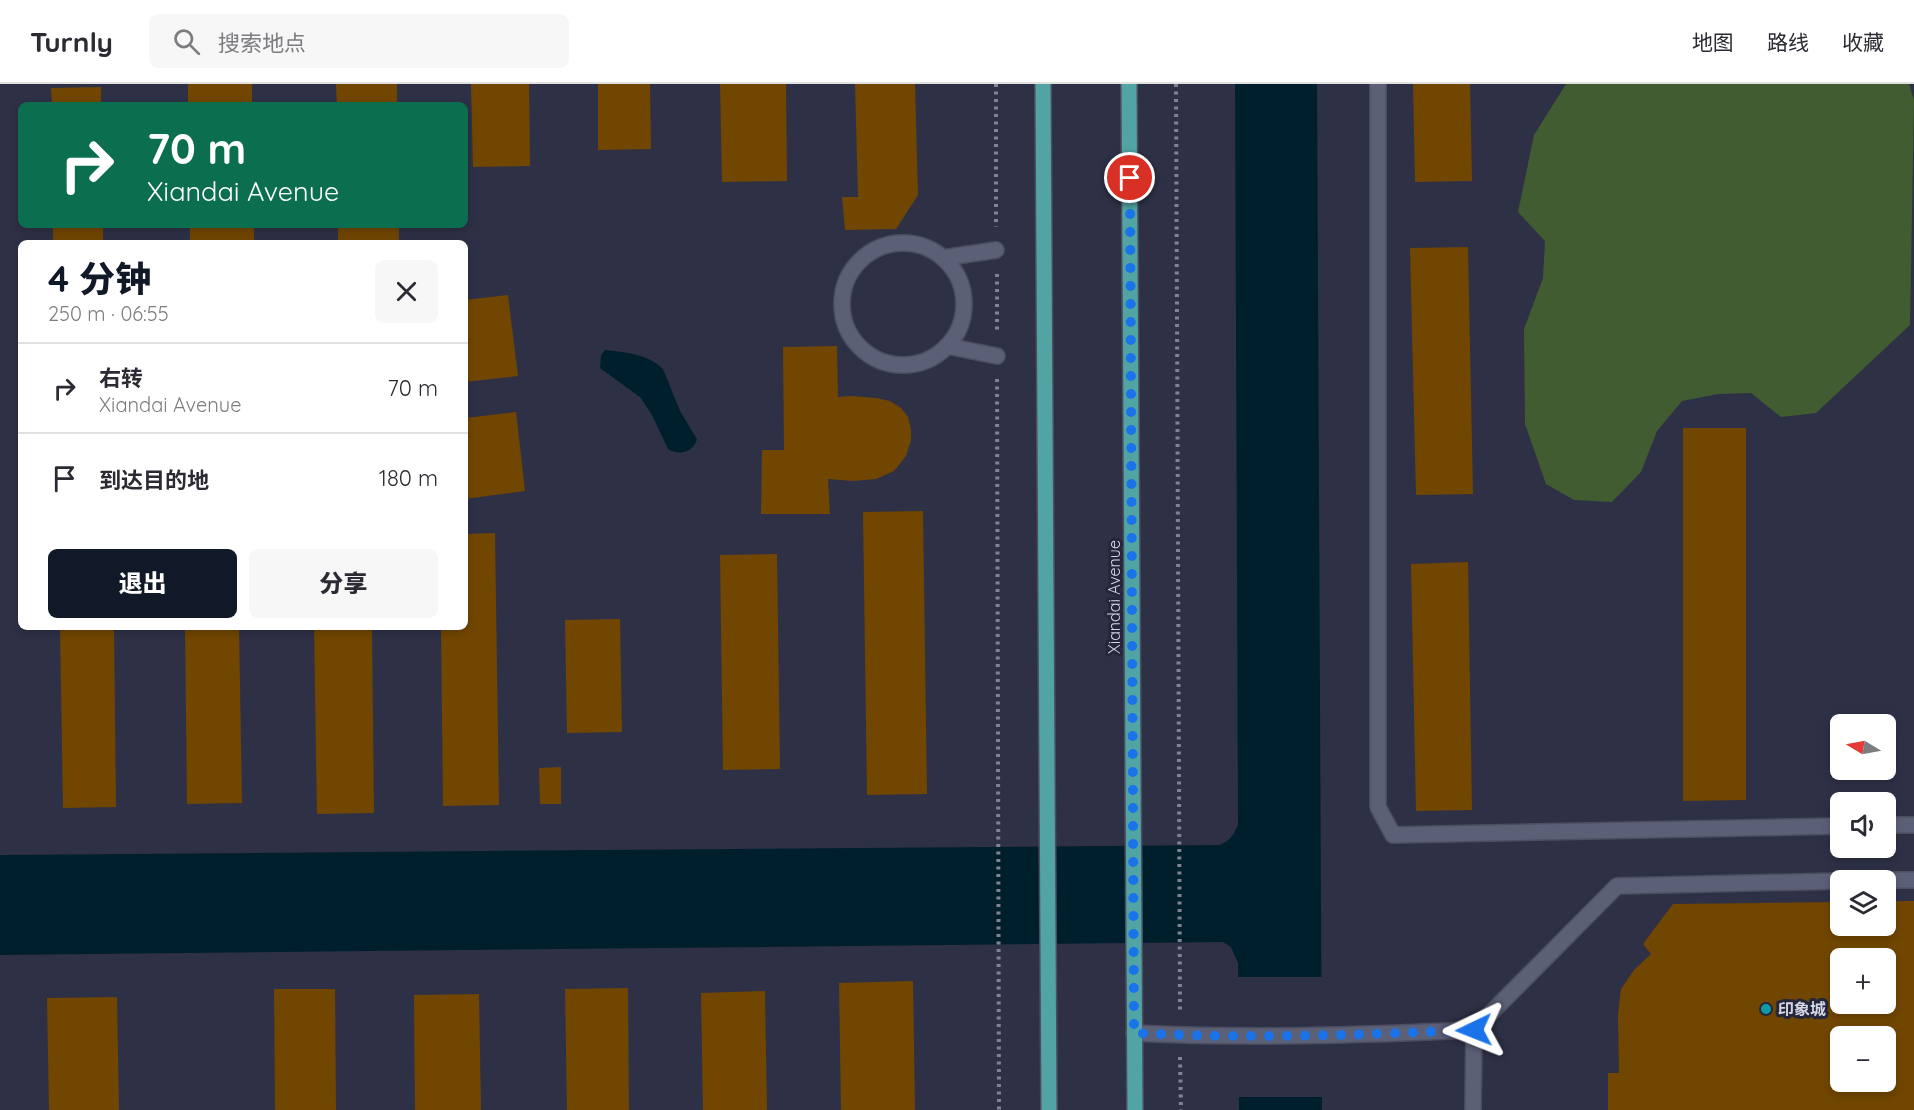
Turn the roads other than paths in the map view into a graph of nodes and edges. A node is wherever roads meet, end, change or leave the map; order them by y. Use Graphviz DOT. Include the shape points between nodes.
graph roads {
  1 [pos="1043,84"];
  2 [pos="1129,84"];
  3 [pos="1378,84"];
  4 [pos="996,250"];
  5 [pos="943,258"];
  6 [pos="947,346"];
  7 [pos="997,356"];
  8 [pos="1896,825"];
  9 [pos="1914,825"];
  10 [pos="1830,826"];
  11 [pos="1896,880"];
  12 [pos="1914,880"];
  13 [pos="1830,881"];
  14 [pos="1474,1030"];
  15 [pos="1134,1033"];
  16 [pos="1048,1110"];
  17 [pos="1135,1110"];
  18 [pos="1473,1110"];
  1 -- 16 [label="main road"];
  2 -- 15 [label="main road, Xiandai Avenue"];
  3 -- 10 [label="street" via="1378,807 1393,835"];
  4 -- 5 [label="street"];
  5 -- 6 [label="street" via="956,273 963,291 964,311"];
  5 -- 6 [label="street" via="927,247 908,242 888,244 868,253 854,267 844,286 842,306 846,327 857,345 893,365 931,358"];
  6 -- 7 [label="street"];
  8 -- 9 [label="street"];
  11 -- 12 [label="street"];
  13 -- 14 [label="street" via="1617,886"];
  14 -- 15 [label="street" via="1350,1035"];
  14 -- 18 [label="street"];
  15 -- 17 [label="main road, Xiandai Avenue"];
}
